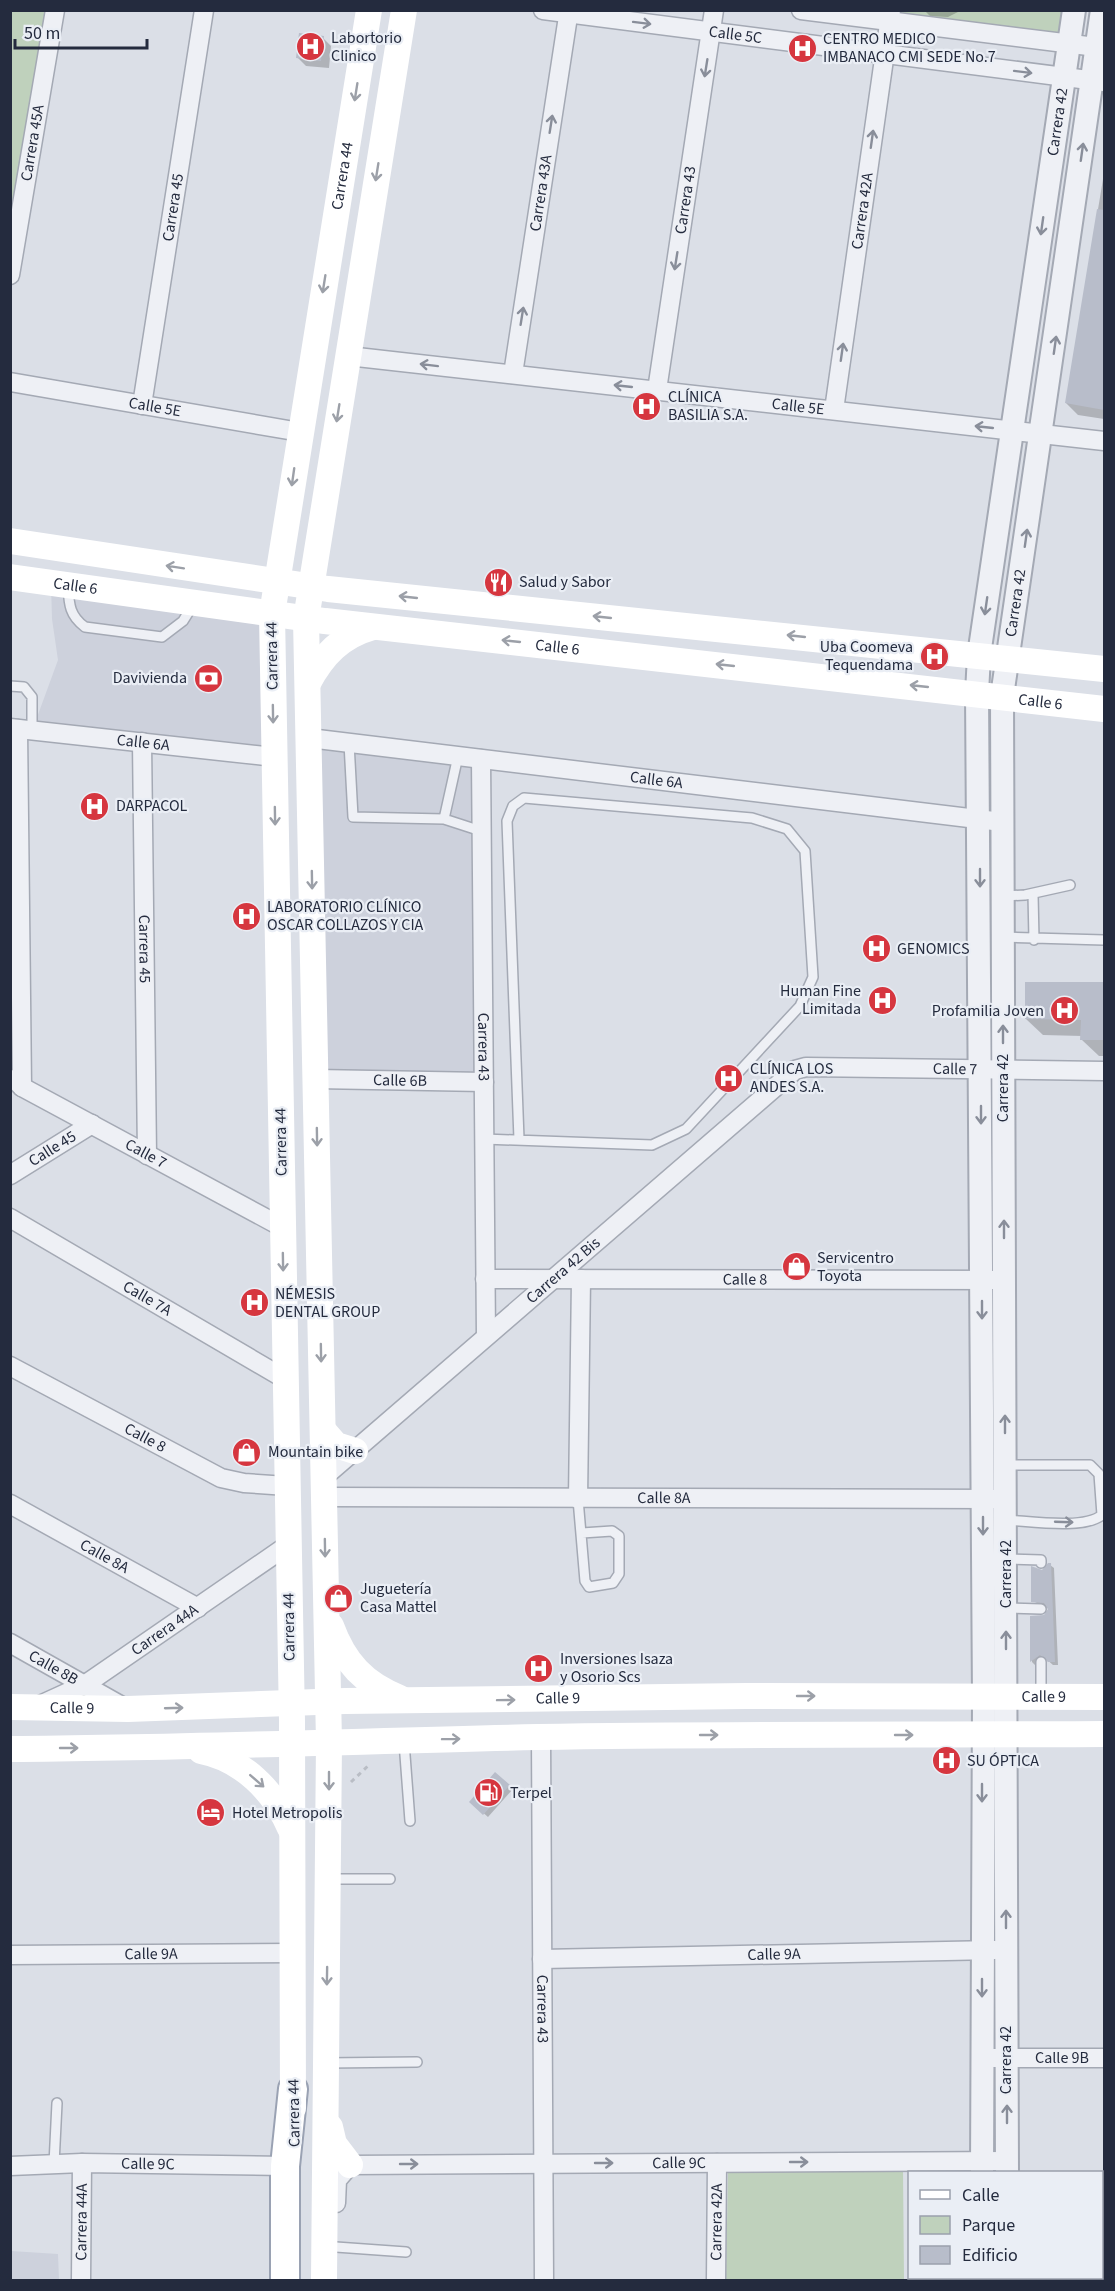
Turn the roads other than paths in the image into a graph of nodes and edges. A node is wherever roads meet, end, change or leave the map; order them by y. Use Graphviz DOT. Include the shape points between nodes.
graph roads {
  1 [pos="55,10"];
  2 [pos="204,10"];
  3 [pos="369,10"];
  4 [pos="404,10"];
  5 [pos="543,10"];
  6 [pos="714,10"];
  7 [pos="801,10"];
  8 [pos="1074,10"];
  9 [pos="1102,10"];
  10 [pos="568,12"];
  11 [pos="890,16"];
  12 [pos="711,32"];
  13 [pos="1069,44"];
  14 [pos="1101,48"];
  15 [pos="884,54"];
  16 [pos="1064,77"];
  17 [pos="1098,81"];
  18 [pos="10,275"];
  19 [pos="348,356"];
  20 [pos="513,374"];
  21 [pos="10,382"];
  22 [pos="657,390"];
  23 [pos="142,405"];
  24 [pos="834,410"];
  25 [pos="1012,431"];
  26 [pos="300,432"];
  27 [pos="1042,434"];
  28 [pos="1104,441"];
  29 [pos="284,537"];
  30 [pos="10,541"];
  31 [pos="221,574"];
  32 [pos="10,577"];
  33 [pos="275,581"];
  34 [pos="68,585"];
  35 [pos="310,586"];
  36 [pos="194,603"];
  37 [pos="272,614"];
  38 [pos="306,619"];
  39 [pos="376,626"];
  40 [pos="979,655"];
  41 [pos="1008,658"];
  42 [pos="1104,669"];
  43 [pos="308,683"];
  44 [pos="10,686"];
  45 [pos="977,693"];
  46 [pos="1002,696"];
  47 [pos="1104,709"];
  48 [pos="20,729"];
  49 [pos="309,738"];
  50 [pos="142,742"];
  51 [pos="348,742"];
  52 [pos="458,756"];
  53 [pos="274,757"];
  54 [pos="481,759"];
  55 [pos="444,819"];
  56 [pos="991,821"];
  57 [pos="481,831"];
  58 [pos="1070,885"];
  59 [pos="1033,894"];
  60 [pos="1003,896"];
  61 [pos="1003,937"];
  62 [pos="1034,939"];
  63 [pos="1104,940"];
  64 [pos="278,1001"];
  65 [pos="806,1067"];
  66 [pos="992,1070"];
  67 [pos="1104,1071"];
  68 [pos="316,1079"];
  69 [pos="16,1081"];
  70 [pos="484,1082"];
  71 [pos="92,1124"];
  72 [pos="484,1138"];
  73 [pos="519,1139"];
  74 [pos="147,1155"];
  75 [pos="10,1175"];
  76 [pos="10,1218"];
  77 [pos="282,1227"];
  78 [pos="486,1279"];
  79 [pos="555,1279"];
  80 [pos="581,1279"];
  81 [pos="320,1280"];
  82 [pos="993,1280"];
  83 [pos="284,1319"];
  84 [pos="486,1336"];
  85 [pos="10,1366"];
  86 [pos="285,1379"];
  87 [pos="323,1430"];
  88 [pos="355,1451"];
  89 [pos="1005,1465"];
  90 [pos="287,1486"];
  91 [pos="324,1487"];
  92 [pos="578,1499"];
  93 [pos="10,1504"];
  94 [pos="998,1506"];
  95 [pos="582,1533"];
  96 [pos="288,1545"];
  97 [pos="1005,1559"];
  98 [pos="1041,1563"];
  99 [pos="326,1604"];
  100 [pos="198,1608"];
  101 [pos="1006,1608"];
  102 [pos="1041,1610"];
  103 [pos="10,1643"];
  104 [pos="1041,1662"];
  105 [pos="86,1684"];
  106 [pos="746,1696"];
  107 [pos="710,1697"];
  108 [pos="1104,1697"];
  109 [pos="995,1698"];
  110 [pos="1041,1698"];
  111 [pos="328,1701"];
  112 [pos="406,1701"];
  113 [pos="291,1703"];
  114 [pos="23,1707"];
  115 [pos="128,1709"];
  116 [pos="1104,1734"];
  117 [pos="654,1735"];
  118 [pos="806,1735"];
  119 [pos="994,1735"];
  120 [pos="541,1737"];
  121 [pos="404,1740"];
  122 [pos="329,1742"];
  123 [pos="292,1743"];
  124 [pos="186,1748"];
  125 [pos="10,1749"];
  126 [pos="410,1821"];
  127 [pos="292,1833"];
  128 [pos="328,1879"];
  129 [pos="390,1879"];
  130 [pos="982,1950"];
  131 [pos="1006,1950"];
  132 [pos="293,1953"];
  133 [pos="10,1955"];
  134 [pos="542,1959"];
  135 [pos="982,2058"];
  136 [pos="1006,2058"];
  137 [pos="1104,2058"];
  138 [pos="417,2062"];
  139 [pos="326,2066"];
  140 [pos="293,2089"];
  141 [pos="57,2103"];
  142 [pos="338,2161"];
  143 [pos="289,2162"];
  144 [pos="82,2163"];
  145 [pos="717,2163"];
  146 [pos="54,2164"];
  147 [pos="543,2164"];
  148 [pos="10,2166"];
  149 [pos="982,2167"];
  150 [pos="1007,2167"];
  151 [pos="336,2247"];
  152 [pos="406,2252"];
  153 [pos="81,2280"];
  154 [pos="285,2280"];
  155 [pos="294,2280"];
  156 [pos="324,2280"];
  157 [pos="337,2280"];
  158 [pos="544,2280"];
  159 [pos="716,2280"];
  1 -- 18 [label="street, Carrera 45A"];
  2 -- 23 [label="street, Carrera 45"];
  3 -- 26 [label="main road, Carrera 44, one-way"];
  4 -- 19 [label="main road, one-way"];
  5 -- 10 [label="street, Calle 5C"];
  6 -- 12 [label="street, Carrera 43"];
  7 -- 11 [label="street"];
  8 -- 13 [label="street, Carrera 42"];
  9 -- 14 [label="street, Carrera 42"];
  10 -- 12 [label="street, Calle 5C, one-way"];
  20 -- 10 [label="street, Carrera 43A, one-way"];
  11 -- 13 [label="street"];
  11 -- 15 [label="street, Carrera 42A"];
  12 -- 15 [label="street, Calle 5C"];
  12 -- 22 [label="street, Carrera 43, one-way"];
  13 -- 14 [label="street"];
  13 -- 16 [label="street, Carrera 42"];
  14 -- 17 [label="street, Carrera 42"];
  15 -- 16 [label="street, Calle 5C, one-way"];
  24 -- 15 [label="street, Carrera 42A, one-way"];
  16 -- 17 [label="street, Calle 5C"];
  16 -- 25 [label="street, Carrera 42, one-way"];
  27 -- 17 [label="street, Carrera 42, one-way"];
  20 -- 19 [label="street, Calle 5E, one-way"];
  19 -- 35 [label="main road, one-way"];
  22 -- 20 [label="street, Calle 5E, one-way"];
  21 -- 23 [label="street, Calle 5E"];
  22 -- 24 [label="street, Calle 5E"];
  23 -- 26 [label="street, Calle 5E"];
  25 -- 24 [label="street, Calle 5E, one-way"];
  25 -- 27 [label="street, Calle 5E"];
  25 -- 40 [label="street, Carrera 42, one-way"];
  26 -- 29 [label="main road, Carrera 44, one-way"];
  27 -- 28 [label="street, Calle 5E"];
  41 -- 27 [label="street, Carrera 42, one-way"];
  29 -- 31 [label="main road" via="259,559"];
  29 -- 33 [label="main road, Carrera 44"];
  31 -- 30 [label="main road, Calle 6, one-way"];
  31 -- 33 [label="main road, Calle 6"];
  32 -- 34 [label="main road, Calle 6"];
  33 -- 35 [label="main road, Calle 6"];
  33 -- 37 [label="main road, Carrera 44"];
  34 -- 36 [label="main road, Calle 6"];
  34 -- 36 [label="lane" via="69,608 85,627 162,637 183,621"];
  35 -- 38 [label="main road"];
  40 -- 35 [label="main road, Calle 6, one-way"];
  36 -- 37 [label="main road, Calle 6"];
  37 -- 38 [label="main road, Calle 6"];
  37 -- 53 [label="main road, Carrera 44, one-way"];
  38 -- 39 [label="main road, Calle 6"];
  38 -- 43 [label="main road"];
  39 -- 43 [label="main road" via="353,634 332,648"];
  45 -- 39 [label="main road, Calle 6, one-way"];
  40 -- 41 [label="main road, Calle 6"];
  40 -- 45 [label="street, Carrera 42"];
  41 -- 42 [label="main road, Calle 6"];
  41 -- 46 [label="street, Carrera 42"];
  43 -- 49 [label="main road"];
  44 -- 48 [label="lane" via="24,687 32,697"];
  45 -- 46 [label="main road, Calle 6"];
  45 -- 56 [label="street, Carrera 42"];
  46 -- 47 [label="main road, Calle 6"];
  46 -- 56 [label="street, Carrera 42"];
  48 -- 50 [label="street, Calle 6A"];
  48 -- 69 [label="street"];
  49 -- 51 [label="street, Calle 6A"];
  49 -- 68 [label="main road, one-way"];
  50 -- 53 [label="street, Calle 6A"];
  50 -- 74 [label="street, Carrera 45"];
  51 -- 52 [label="street, Calle 6A"];
  51 -- 55 [label="lane" via="353,817"];
  52 -- 54 [label="street, Calle 6A"];
  52 -- 55 [label="lane"];
  53 -- 64 [label="main road, Carrera 44, one-way"];
  54 -- 56 [label="street, Calle 6A"];
  54 -- 57 [label="street, Carrera 43"];
  55 -- 57 [label="lane"];
  56 -- 60 [label="street, Carrera 42"];
  56 -- 66 [label="street, Carrera 42, one-way"];
  57 -- 70 [label="street, Carrera 43"];
  58 -- 59 [label="lane"];
  59 -- 60 [label="lane"];
  59 -- 62 [label="lane"];
  60 -- 61 [label="street, Carrera 42"];
  61 -- 62 [label="lane"];
  66 -- 61 [label="street, Carrera 42, one-way"];
  62 -- 63 [label="lane"];
  64 -- 68 [label="main road" via="287,1010 287,1056 299,1072"];
  64 -- 77 [label="main road, Carrera 44"];
  65 -- 66 [label="street, Calle 7"];
  65 -- 79 [label="street, Carrera 42 Bis" via="795,1070"];
  66 -- 67 [label="street, Calle 7"];
  66 -- 82 [label="street, Carrera 42"];
  68 -- 70 [label="street, Calle 6B"];
  68 -- 81 [label="main road, one-way"];
  69 -- 71 [label="street, Calle 7"];
  70 -- 72 [label="street, Carrera 43"];
  71 -- 74 [label="street, Calle 7"];
  71 -- 75 [label="street, Calle 45"];
  72 -- 73 [label="lane"];
  72 -- 78 [label="street, Carrera 43"];
  73 -- 73 [label="lane" via="652,1144 686,1129 800,1006 813,977 805,851 787,829 752,818 524,798 513,806 507,821"];
  74 -- 77 [label="street, Calle 7"];
  76 -- 86 [label="street, Calle 7A"];
  77 -- 83 [label="main road, Carrera 44, one-way"];
  78 -- 79 [label="street, Calle 8"];
  78 -- 84 [label="street, Carrera 43"];
  79 -- 80 [label="street, Calle 8"];
  79 -- 84 [label="street, Carrera 42 Bis"];
  80 -- 82 [label="street, Calle 8"];
  80 -- 92 [label="street"];
  81 -- 83 [label="main road"];
  81 -- 87 [label="main road, one-way"];
  89 -- 82 [label="street, Carrera 42, one-way"];
  82 -- 94 [label="street, Carrera 42, one-way"];
  83 -- 86 [label="main road, Carrera 44"];
  84 -- 88 [label="street, Carrera 42 Bis"];
  85 -- 90 [label="street, Calle 8" via="221,1478"];
  86 -- 90 [label="main road, Carrera 44"];
  87 -- 88 [label="main road" via="336,1445"];
  87 -- 91 [label="main road"];
  88 -- 91 [label="street, Carrera 42 Bis"];
  89 -- 94 [label="street, Carrera 42"];
  94 -- 89 [label="lane, one-way" via="1081,1523 1094,1522 1102,1515 1099,1474 1090,1465"];
  90 -- 96 [label="main road, Carrera 44"];
  91 -- 92 [label="street, Calle 8A"];
  91 -- 99 [label="main road, one-way"];
  92 -- 94 [label="street, Calle 8A"];
  92 -- 95 [label="lane"];
  93 -- 100 [label="street, Calle 8A"];
  94 -- 97 [label="street, Carrera 42"];
  94 -- 109 [label="street, Carrera 42, one-way"];
  95 -- 95 [label="lane" via="585,1581 589,1587 613,1583 620,1574 620,1536 612,1531"];
  96 -- 100 [label="street, Carrera 44A"];
  96 -- 113 [label="main road, Carrera 44"];
  97 -- 98 [label="lane"];
  97 -- 101 [label="street, Carrera 42"];
  99 -- 111 [label="main road"];
  99 -- 112 [label="main road" via="338,1647 350,1665 366,1681"];
  100 -- 105 [label="street, Carrera 44A"];
  101 -- 102 [label="lane"];
  109 -- 101 [label="street, Carrera 42, one-way"];
  103 -- 105 [label="street, Calle 8B"];
  104 -- 110 [label="lane"];
  105 -- 114 [label="street, Carrera 44A"];
  105 -- 115 [label="street, Calle 8B"];
  106 -- 107 [label="main road, Calle 9"];
  106 -- 109 [label="main road, Calle 9, one-way"];
  106 -- 118 [label="main road"];
  112 -- 107 [label="main road, Calle 9, one-way"];
  107 -- 117 [label="main road"];
  108 -- 110 [label="main road, Calle 9"];
  109 -- 110 [label="main road, Calle 9"];
  109 -- 119 [label="street, Carrera 42"];
  111 -- 112 [label="main road, Calle 9"];
  111 -- 113 [label="main road, Calle 9"];
  111 -- 122 [label="main road"];
  115 -- 113 [label="main road, Calle 9, one-way"];
  113 -- 123 [label="main road, Carrera 44"];
  114 -- 115 [label="main road, Calle 9"];
  116 -- 119 [label="main road"];
  117 -- 118 [label="main road, one-way"];
  117 -- 120 [label="main road"];
  118 -- 119 [label="main road, one-way"];
  119 -- 130 [label="street, Carrera 42, one-way"];
  131 -- 119 [label="street, Carrera 42, one-way"];
  121 -- 120 [label="main road, one-way"];
  120 -- 134 [label="street, Carrera 43"];
  121 -- 122 [label="main road"];
  121 -- 126 [label="lane"];
  122 -- 123 [label="main road"];
  122 -- 128 [label="main road, one-way"];
  123 -- 124 [label="main road"];
  123 -- 127 [label="main road, Carrera 44"];
  125 -- 124 [label="main road, one-way"];
  124 -- 127 [label="main road, one-way" via="232,1762 254,1778 276,1801"];
  127 -- 132 [label="main road, Carrera 44"];
  128 -- 129 [label="lane"];
  128 -- 139 [label="main road, one-way"];
  130 -- 131 [label="street, Calle 9A"];
  130 -- 134 [label="street, Calle 9A"];
  130 -- 135 [label="street, Carrera 42, one-way"];
  131 -- 136 [label="street, Carrera 42"];
  132 -- 133 [label="street, Calle 9A"];
  132 -- 140 [label="main road, Carrera 44"];
  134 -- 147 [label="street, Carrera 43"];
  135 -- 136 [label="street, Calle 9B"];
  135 -- 149 [label="street, Carrera 42"];
  136 -- 137 [label="street, Calle 9B"];
  150 -- 136 [label="street, Carrera 42, one-way"];
  138 -- 139 [label="lane"];
  139 -- 142 [label="main road" via="329,2124"];
  140 -- 143 [label="main road"];
  141 -- 146 [label="lane"];
  142 -- 147 [label="street, Calle 9C, one-way"];
  142 -- 151 [label="street"];
  142 -- 156 [label="main road, Carrera 44"];
  143 -- 144 [label="street, Calle 9C"];
  143 -- 154 [label="main road"];
  143 -- 155 [label="main road, Carrera 44"];
  144 -- 146 [label="street, Calle 9C"];
  144 -- 153 [label="street, Carrera 44A"];
  147 -- 145 [label="street, Calle 9C, one-way"];
  145 -- 149 [label="street, Calle 9C, one-way"];
  145 -- 159 [label="street, Carrera 42A"];
  146 -- 148 [label="street, Calle 9C"];
  147 -- 158 [label="street, Carrera 43"];
  149 -- 150 [label="street, Calle 9C"];
  151 -- 152 [label="lane"];
  151 -- 157 [label="street"];
}
